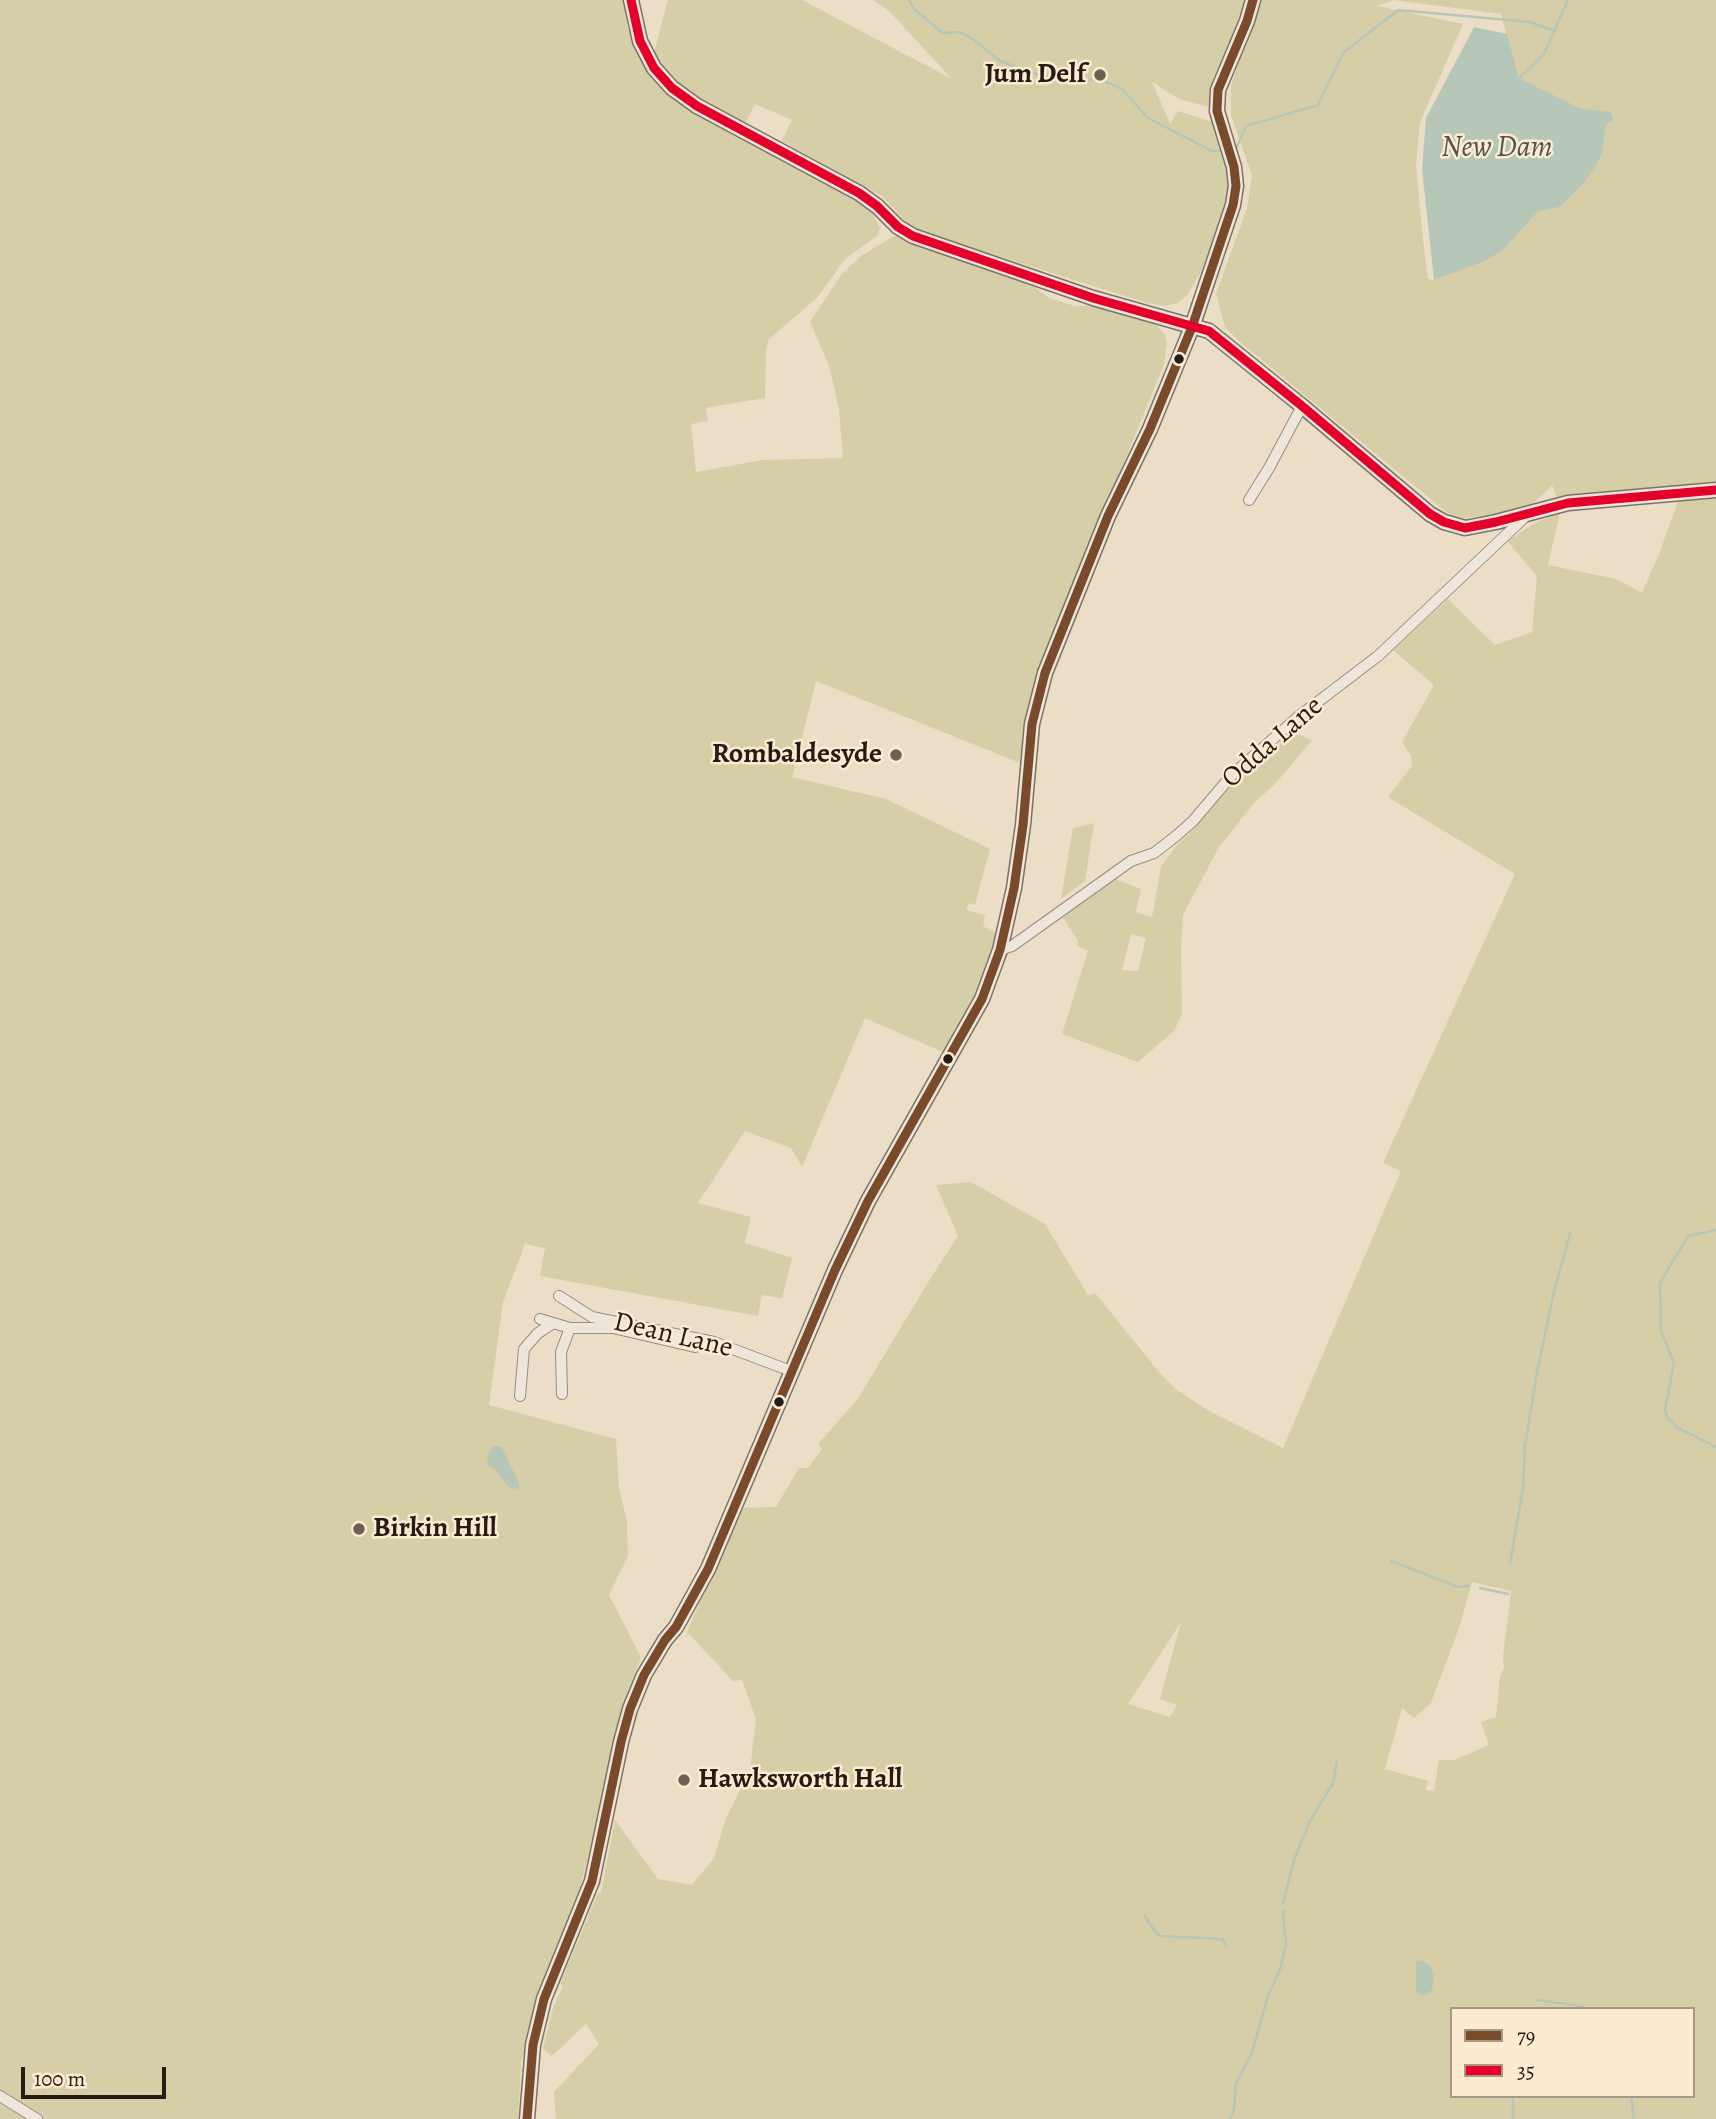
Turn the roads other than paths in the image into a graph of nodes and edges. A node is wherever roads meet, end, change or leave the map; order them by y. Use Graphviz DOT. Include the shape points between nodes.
graph roads {
  1 [pos="631,0"];
  2 [pos="1252,0"];
  3 [pos="1192,327"];
  4 [pos="1302,406"];
  5 [pos="1716,490"];
  6 [pos="1249,500"];
  7 [pos="1530,512"];
  8 [pos="1000,950"];
  9 [pos="559,1296"];
  10 [pos="540,1319"];
  11 [pos="552,1324"];
  12 [pos="570,1328"];
  13 [pos="714,1342"];
  14 [pos="790,1371"];
  15 [pos="562,1394"];
  16 [pos="520,1396"];
  17 [pos="0,2096"];
  18 [pos="37,2119"];
  19 [pos="527,2119"];
  1 -- 3 [label="street" via="640,41 654,68 672,88 859,193 913,236"];
  2 -- 3 [label="street" via="1218,90 1217,111 1236,186 1233,205"];
  3 -- 4 [label="street" via="1223,341"];
  3 -- 8 [label="street" via="1045,673 1032,724 1023,825"];
  4 -- 6 [label="street"];
  4 -- 7 [label="street" via="1444,522 1465,528"];
  5 -- 7 [label="street" via="1568,503"];
  7 -- 8 [label="street, Odda Lane" via="1378,656 1240,768 1176,836"];
  8 -- 14 [label="street" via="982,999 868,1202"];
  9 -- 13 [label="street, Dean Lane" via="592,1317"];
  10 -- 11 [label="street"];
  11 -- 12 [label="street"];
  11 -- 16 [label="street" via="524,1349"];
  12 -- 13 [label="street" via="613,1328 695,1348"];
  12 -- 15 [label="street" via="561,1352"];
  13 -- 14 [label="street, Dean Lane"];
  14 -- 19 [label="street" via="708,1569 644,1675 630,1709 592,1881 544,1999 533,2045"];
  17 -- 18 [label="street"];
}
